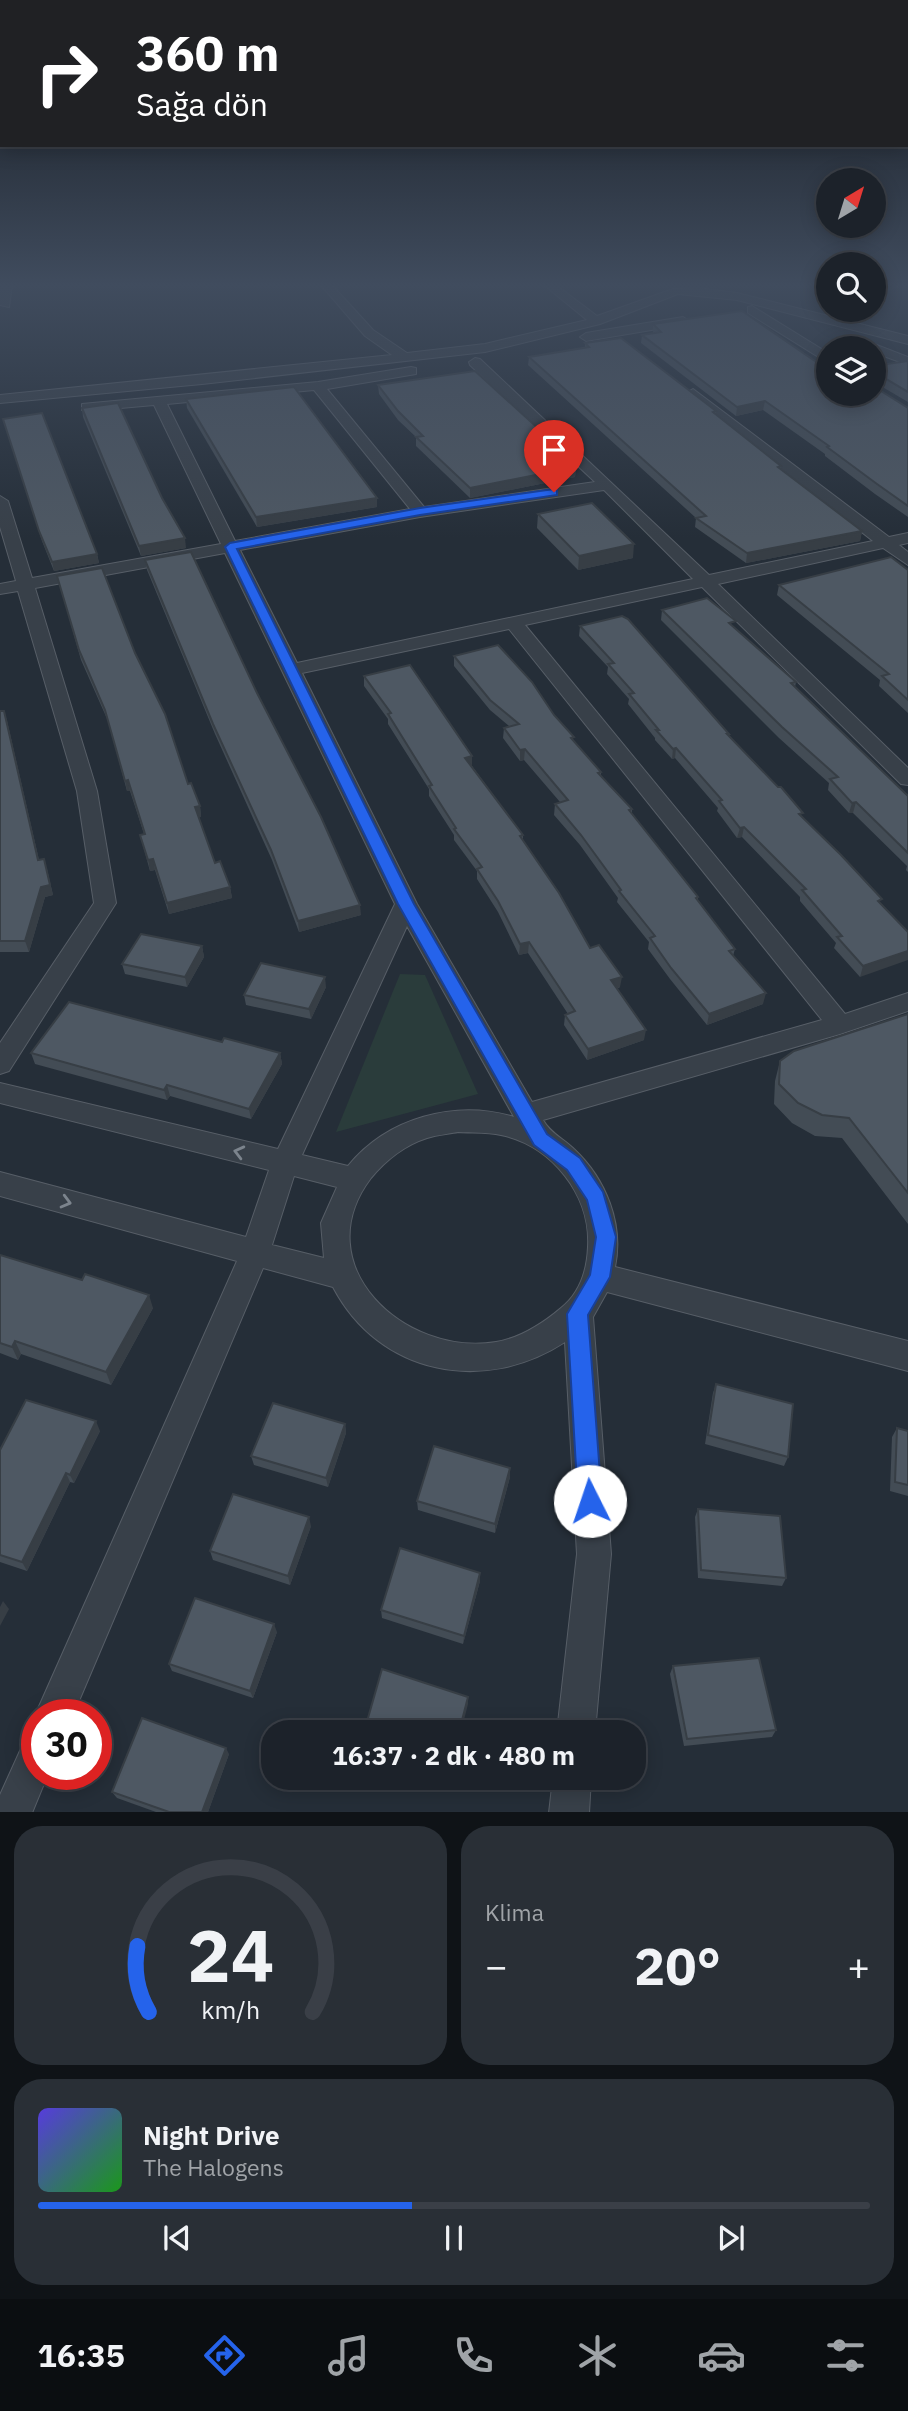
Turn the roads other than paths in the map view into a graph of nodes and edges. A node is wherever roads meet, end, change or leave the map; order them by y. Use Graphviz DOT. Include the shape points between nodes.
graph roads {
  1 [pos="294,370"];
  2 [pos="426,370"];
  3 [pos="483,370"];
  4 [pos="679,382"];
  5 [pos="318,386"];
  6 [pos="0,399"];
  7 [pos="159,402"];
  8 [pos="66,408"];
  9 [pos="27,411"];
  10 [pos="0,412"];
  11 [pos="607,485"];
  12 [pos="0,500"];
  13 [pos="420,512"];
  14 [pos="908,538"];
  15 [pos="886,543"];
  16 [pos="230,547"];
  17 [pos="908,560"];
  18 [pos="704,582"];
  19 [pos="25,584"];
  20 [pos="0,589"];
  21 [pos="513,622"];
  22 [pos="291,670"];
  23 [pos="908,779"];
  24 [pos="406,904"];
  25 [pos="908,1002"];
  26 [pos="840,1025"];
  27 [pos="0,1063"];
  28 [pos="0,1093"];
  29 [pos="526,1114"];
  30 [pos="540,1139"];
  31 [pos="285,1163"];
  32 [pos="353,1179"];
  33 [pos="0,1184"];
  34 [pos="255,1253"];
  35 [pos="341,1276"];
  36 [pos="600,1277"];
  37 [pos="578,1314"];
  38 [pos="908,1356"];
  39 [pos="61,1699"];
  40 [pos="577,1720"];
  41 [pos="22,1790"];
  42 [pos="571,1790"];
  43 [pos="12,1812"];
  44 [pos="569,1812"];
  1 -- 6 [label="street"];
  2 -- 5 [label="street"];
  3 -- 11 [label="street"];
  4 -- 15 [label="street"];
  5 -- 7 [label="street"];
  5 -- 13 [label="street"];
  7 -- 8 [label="street"];
  7 -- 16 [label="street"];
  9 -- 10 [label="street"];
  11 -- 13 [label="street"];
  11 -- 18 [label="street"];
  12 -- 19 [label="street"];
  13 -- 16 [label="street"];
  14 -- 15 [label="street"];
  15 -- 17 [label="street"];
  15 -- 18 [label="street"];
  16 -- 19 [label="street"];
  16 -- 22 [label="street"];
  18 -- 21 [label="street"];
  18 -- 23 [label="street"];
  19 -- 20 [label="street"];
  19 -- 27 [label="street" via="87,791 106,903"];
  21 -- 22 [label="street"];
  21 -- 26 [label="street"];
  22 -- 24 [label="street"];
  24 -- 29 [label="street"];
  24 -- 31 [label="street"];
  25 -- 26 [label="street"];
  26 -- 29 [label="street"];
  31 -- 28 [label="street, one-way"];
  29 -- 30 [label="street"];
  30 -- 32 [label="street" via="501,1124 458,1121 417,1130 380,1150"];
  30 -- 36 [label="street" via="573,1164 596,1198 606,1237"];
  31 -- 32 [label="street"];
  31 -- 34 [label="street"];
  32 -- 35 [label="street" via="335,1226"];
  33 -- 34 [label="street, one-way"];
  34 -- 35 [label="street"];
  34 -- 39 [label="street"];
  35 -- 37 [label="street" via="364,1313 401,1341 447,1357 496,1357 542,1342"];
  36 -- 37 [label="street"];
  36 -- 38 [label="street"];
  37 -- 40 [label="street" via="594,1554"];
  41 -- 43 [label="street"];
  42 -- 44 [label="street"];
}
